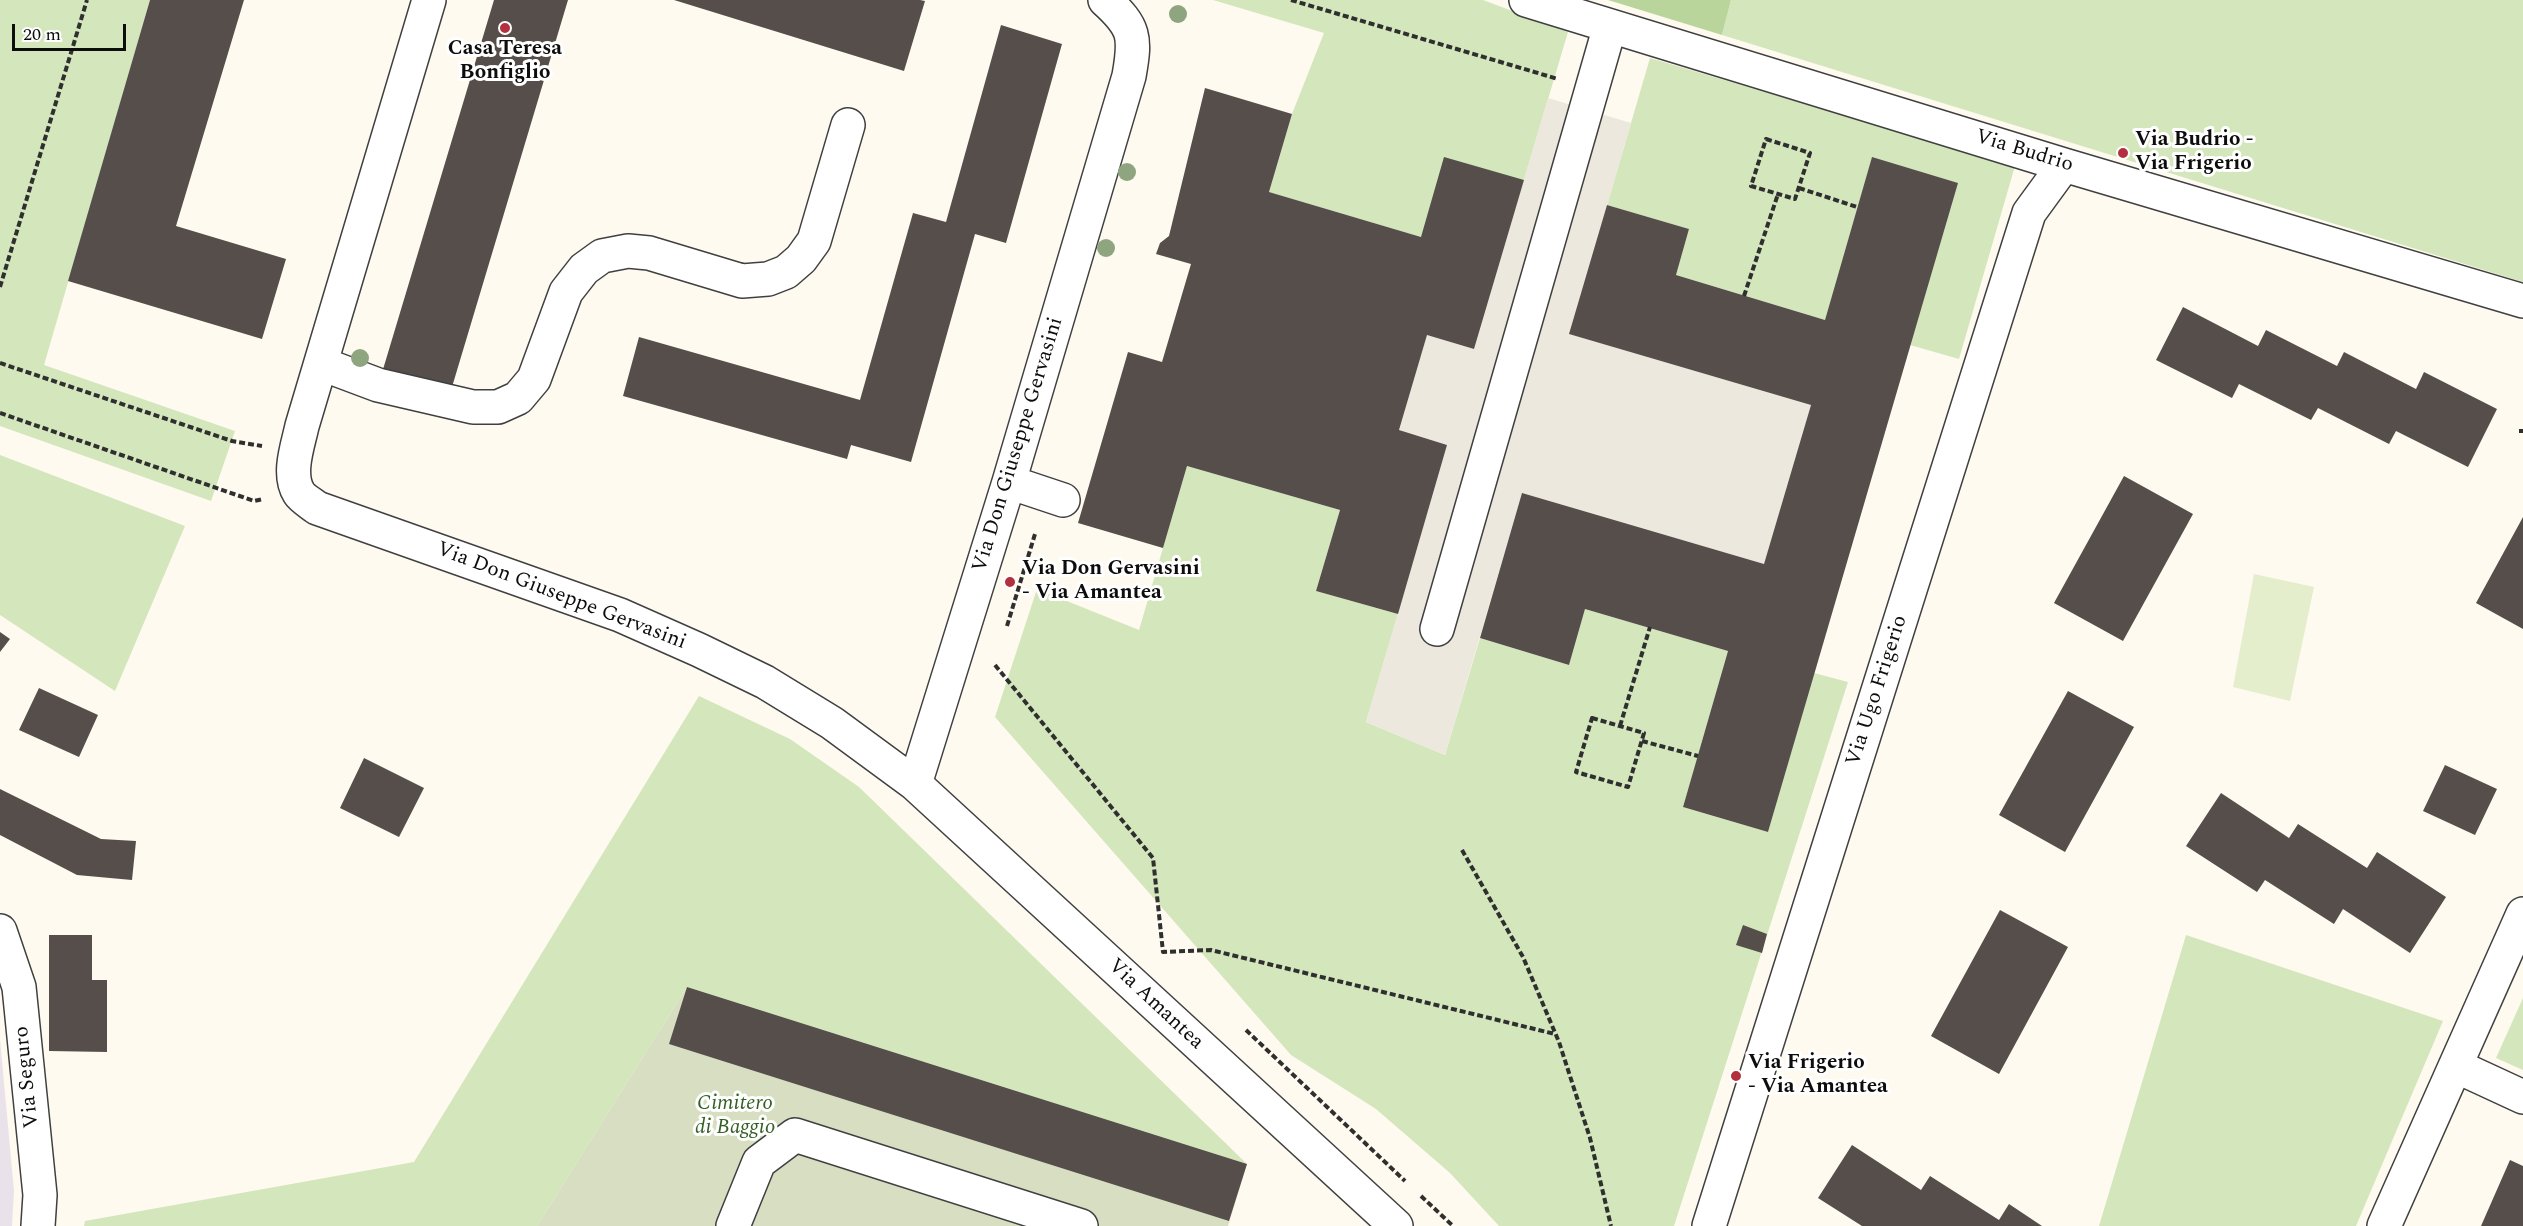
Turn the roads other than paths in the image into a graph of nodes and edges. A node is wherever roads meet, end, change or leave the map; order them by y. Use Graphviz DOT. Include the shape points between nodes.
graph roads {
  1 [pos="429,0"];
  2 [pos="1105,0"];
  3 [pos="1526,0"];
  4 [pos="1610,26"];
  5 [pos="848,125"];
  6 [pos="2064,165"];
  7 [pos="2523,301"];
  8 [pos="322,364"];
  9 [pos="1009,482"];
  10 [pos="1063,500"];
  11 [pos="1437,628"];
  12 [pos="915,784"];
  13 [pos="2523,914"];
  14 [pos="0,931"];
  15 [pos="2456,1066"];
  16 [pos="2523,1097"];
  17 [pos="38,1226"];
  18 [pos="733,1226"];
  19 [pos="1081,1226"];
  20 [pos="1396,1226"];
  21 [pos="1709,1226"];
  22 [pos="2384,1226"];
  1 -- 8 [label="street"];
  2 -- 9 [label="street, Via Don Giuseppe Gervasini" via="1130,26 1134,47 1129,76"];
  3 -- 4 [label="street, Via Budrio"];
  4 -- 6 [label="street, Via Budrio"];
  4 -- 11 [label="street"];
  5 -- 8 [label="street" via="814,241 786,272 768,279 742,281 649,253 628,251 602,256 584,269 566,292 534,379 518,398 498,407 473,406 378,385"];
  6 -- 7 [label="street, Via Budrio"];
  6 -- 21 [label="street, Via Ugo Frigerio" via="2030,213"];
  8 -- 12 [label="street, Via Don Giuseppe Gervasini" via="296,452 294,473 299,493 317,508 620,615 699,650 765,682 832,723"];
  9 -- 10 [label="street"];
  9 -- 12 [label="street, Via Don Giuseppe Gervasini"];
  12 -- 20 [label="street, Via Amantea"];
  13 -- 15 [label="street"];
  14 -- 17 [label="street, Via Seguro" via="19,987 40,1196"];
  15 -- 16 [label="street"];
  15 -- 22 [label="street"];
  18 -- 19 [label="street" via="759,1162 795,1135"];
}
